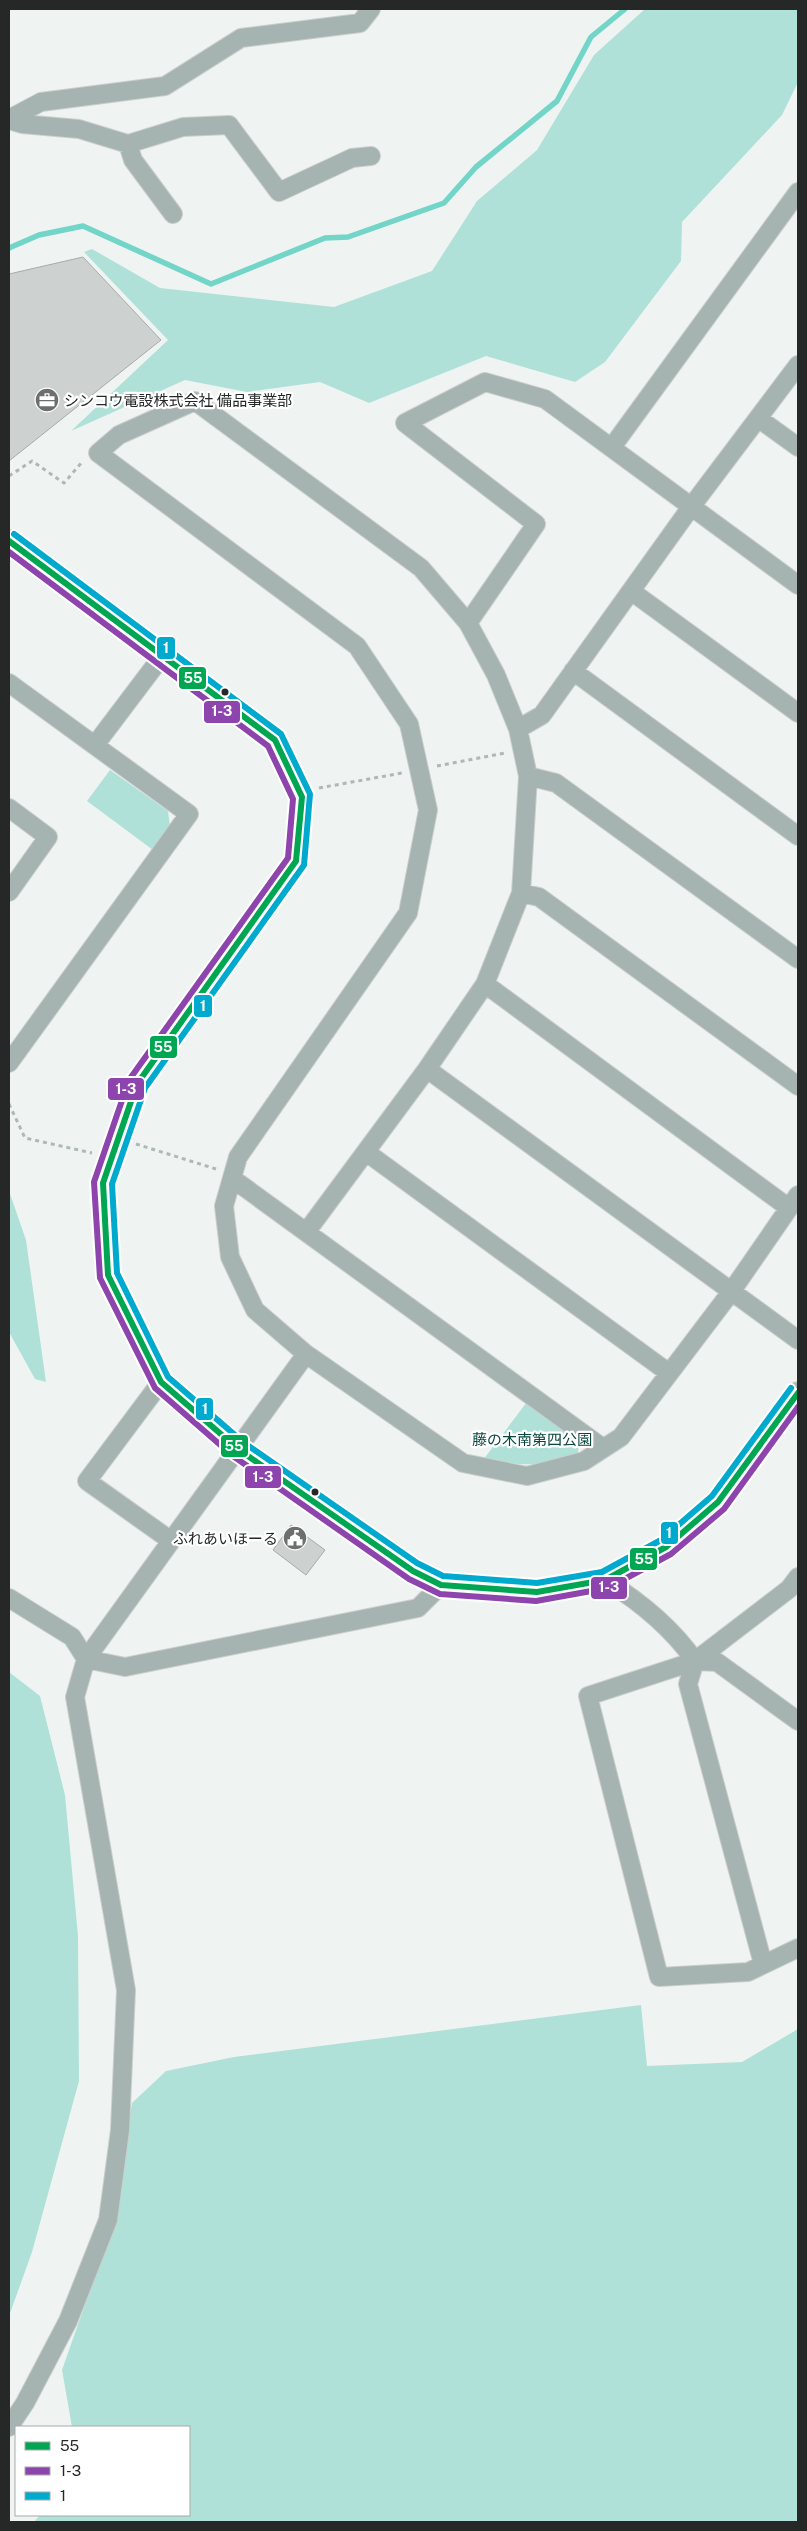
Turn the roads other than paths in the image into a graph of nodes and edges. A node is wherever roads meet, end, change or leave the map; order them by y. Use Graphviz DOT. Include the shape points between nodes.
graph roads {
  1 [pos="371,9"];
  2 [pos="9,120"];
  3 [pos="128,144"];
  4 [pos="371,156"];
  5 [pos="798,192"];
  6 [pos="173,214"];
  7 [pos="798,365"];
  8 [pos="758,418"];
  9 [pos="612,447"];
  10 [pos="798,447"];
  11 [pos="692,507"];
  12 [pos="9,541"];
  13 [pos="798,585"];
  14 [pos="631,591"];
  15 [pos="468,623"];
  16 [pos="163,655"];
  17 [pos="573,671"];
  18 [pos="9,683"];
  19 [pos="798,714"];
  20 [pos="518,729"];
  21 [pos="95,746"];
  22 [pos="528,776"];
  23 [pos="9,808"];
  24 [pos="798,836"];
  25 [pos="9,892"];
  26 [pos="521,893"];
  27 [pos="798,959"];
  28 [pos="485,984"];
  29 [pos="9,1063"];
  30 [pos="427,1069"];
  31 [pos="798,1086"];
  32 [pos="366,1152"];
  33 [pos="233,1177"];
  34 [pos="794,1202"];
  35 [pos="307,1231"];
  36 [pos="731,1292"];
  37 [pos="798,1340"];
  38 [pos="306,1354"];
  39 [pos="669,1373"];
  40 [pos="161,1382"];
  41 [pos="798,1393"];
  42 [pos="603,1448"];
  43 [pos="238,1449"];
  44 [pos="170,1540"];
  45 [pos="605,1580"];
  46 [pos="441,1585"];
  47 [pos="795,1587"];
  48 [pos="9,1598"];
  49 [pos="86,1659"];
  50 [pos="695,1661"];
  51 [pos="798,1721"];
  52 [pos="798,1948"];
  53 [pos="763,1964"];
  54 [pos="9,2427"];
  1 -- 2 [label="street" via="360,23 241,38 165,86 41,102"];
  2 -- 3 [label="street" via="79,129"];
  3 -- 4 [label="street" via="183,127 229,125 279,192 352,158"];
  3 -- 6 [label="street" via="133,160"];
  5 -- 9 [label="street"];
  7 -- 8 [label="street"];
  8 -- 10 [label="street"];
  8 -- 11 [label="street"];
  9 -- 11 [label="street"];
  9 -- 15 [label="street" via="545,399 485,382 405,423 536,524"];
  11 -- 13 [label="street"];
  11 -- 14 [label="street"];
  12 -- 16 [label="street"];
  14 -- 17 [label="street"];
  14 -- 19 [label="street"];
  15 -- 20 [label="street" via="496,675"];
  15 -- 33 [label="street" via="421,568 195,402 119,435 98,453 357,646 409,724 428,810 408,913 238,1157"];
  16 -- 21 [label="street"];
  16 -- 40 [label="street" via="275,740 302,797 296,861 137,1084 103,1182 108,1275"];
  17 -- 20 [label="street" via="542,716"];
  17 -- 24 [label="street"];
  18 -- 21 [label="street"];
  20 -- 22 [label="street"];
  21 -- 29 [label="street" via="189,814"];
  22 -- 26 [label="street"];
  22 -- 27 [label="street" via="556,783"];
  23 -- 25 [label="street" via="48,837"];
  26 -- 28 [label="street"];
  26 -- 31 [label="street" via="539,897"];
  28 -- 30 [label="street"];
  28 -- 34 [label="street"];
  30 -- 32 [label="street"];
  30 -- 36 [label="street"];
  32 -- 35 [label="street"];
  32 -- 39 [label="street"];
  33 -- 35 [label="street"];
  33 -- 38 [label="street" via="224,1206 230,1256 255,1310"];
  34 -- 36 [label="street"];
  35 -- 42 [label="street"];
  36 -- 37 [label="street"];
  36 -- 39 [label="street"];
  38 -- 42 [label="street" via="463,1463 528,1476 584,1462"];
  38 -- 43 [label="street"];
  39 -- 42 [label="street" via="621,1437"];
  40 -- 43 [label="street"];
  40 -- 44 [label="street" via="87,1481"];
  41 -- 45 [label="street" via="718,1502 666,1547"];
  43 -- 44 [label="street"];
  43 -- 46 [label="street" via="413,1571"];
  44 -- 49 [label="street"];
  45 -- 46 [label="street" via="537,1592"];
  45 -- 50 [label="street" via="628,1594 680,1639"];
  46 -- 49 [label="street" via="418,1608 125,1667"];
  47 -- 50 [label="street"];
  48 -- 49 [label="street" via="72,1637"];
  49 -- 54 [label="street" via="75,1697 126,1990 120,2130 108,2220 68,2321"];
  50 -- 51 [label="street" via="717,1662"];
  50 -- 53 [label="street" via="688,1684"];
  50 -- 53 [label="street" via="588,1696 659,1977 748,1972"];
  52 -- 53 [label="street"];
}
